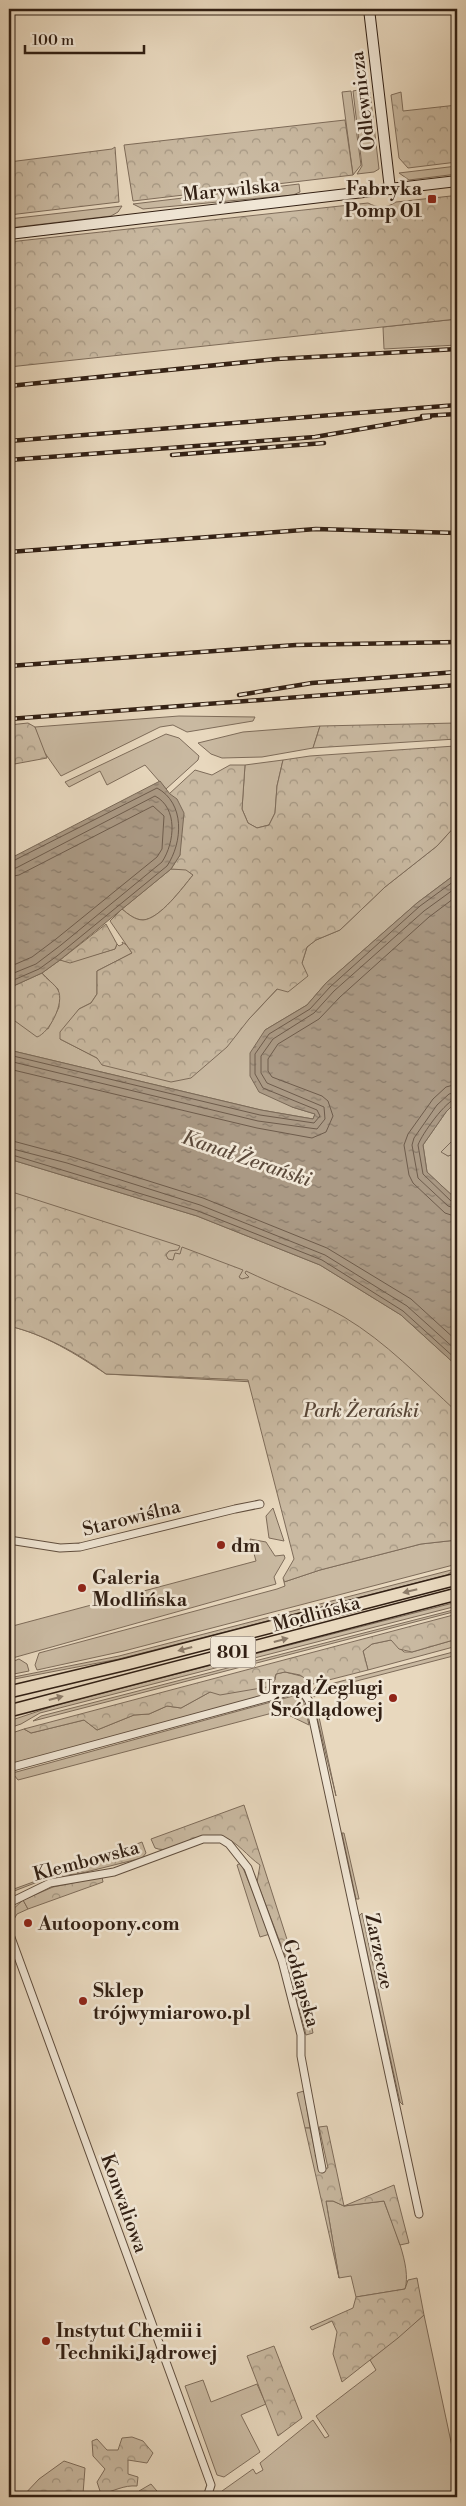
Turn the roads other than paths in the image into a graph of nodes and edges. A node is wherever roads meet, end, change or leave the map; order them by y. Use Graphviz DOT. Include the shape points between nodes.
graph roads {
  1 [pos="368,9"];
  2 [pos="457,181"];
  3 [pos="390,189"];
  4 [pos="9,234"];
  5 [pos="260,1504"];
  6 [pos="9,1540"];
  7 [pos="457,1579"];
  8 [pos="457,1594"];
  9 [pos="9,1692"];
  10 [pos="9,1711"];
  11 [pos="9,1768"];
  12 [pos="230,1844"];
  13 [pos="9,1902"];
  14 [pos="9,1932"];
  15 [pos="322,2169"];
  16 [pos="419,2214"];
  17 [pos="207,2497"];
  1 -- 3 [label="main road, Odlewnicza"];
  2 -- 3 [label="main road, Marywilska"];
  3 -- 4 [label="main road, Marywilska"];
  5 -- 6 [label="street, Starowiślna" via="80,1547 60,1548"];
  7 -- 9 [label="main road, Modlińska / 801, one-way"];
  10 -- 8 [label="main road, Modlińska / 801, one-way"];
  11 -- 16 [label="street, Zarzecze" via="292,1691 305,1695 333,1808"];
  12 -- 13 [label="street, Klembowska" via="211,1838 114,1872 50,1883"];
  12 -- 15 [label="street, Gołdapska" via="248,1868 282,1961 301,2035 301,2056"];
  14 -- 17 [label="street, Konwaliowa" via="211,2485"];
}
